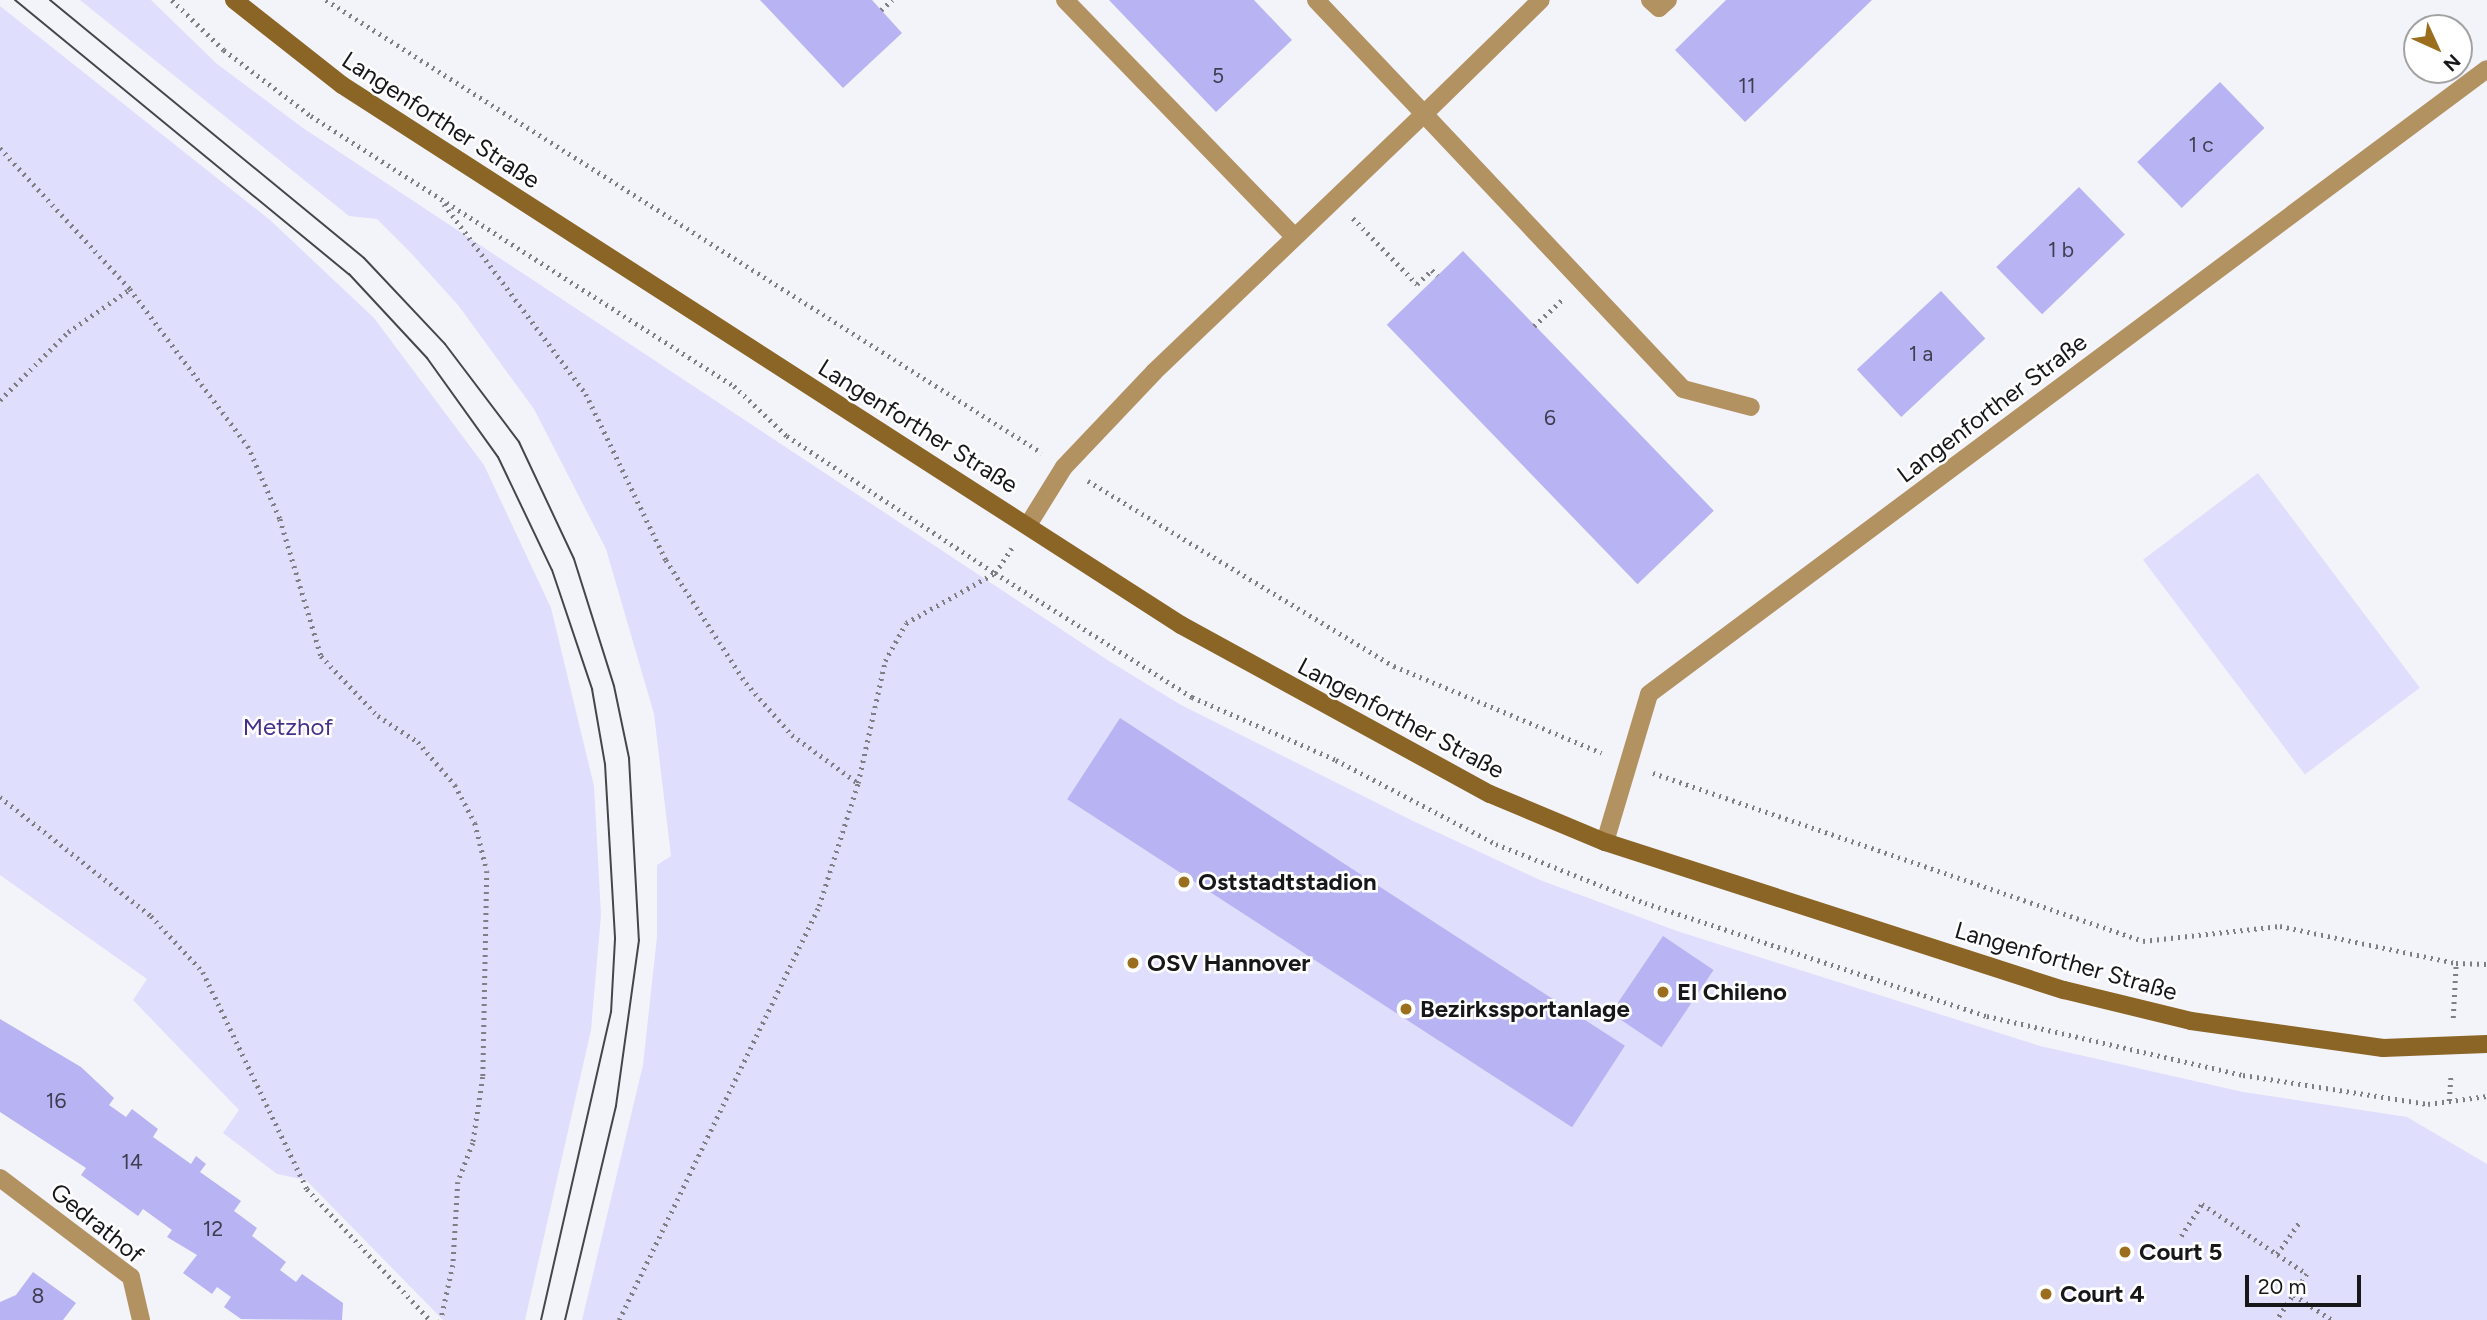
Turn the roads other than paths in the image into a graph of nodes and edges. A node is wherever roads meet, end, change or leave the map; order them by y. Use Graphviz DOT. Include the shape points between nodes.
graph roads {
  1 [pos="234,0"];
  2 [pos="1065,0"];
  3 [pos="1316,0"];
  4 [pos="1541,0"];
  5 [pos="1650,0"];
  6 [pos="1668,0"];
  7 [pos="2487,69"];
  8 [pos="1424,114"];
  9 [pos="1295,237"];
  10 [pos="1751,407"];
  11 [pos="1028,525"];
  12 [pos="1605,842"];
  13 [pos="2487,1044"];
  14 [pos="0,1178"];
  15 [pos="141,1320"];
  1 -- 11 [label="main road, Langenforther Straße" via="342,85"];
  2 -- 9 [label="street"];
  3 -- 8 [label="street"];
  4 -- 8 [label="street"];
  5 -- 6 [label="street" via="1659,8"];
  7 -- 12 [label="street, Langenforther Straße" via="1649,694"];
  8 -- 9 [label="street"];
  8 -- 10 [label="street" via="1683,389"];
  9 -- 11 [label="street" via="1065,467"];
  11 -- 12 [label="main road, Langenforther Straße" via="1181,625 1362,728 1490,794"];
  12 -- 13 [label="main road, Langenforther Straße" via="2064,990 2191,1021 2383,1048"];
  14 -- 15 [label="street, Gedrathof" via="131,1277"];
}
